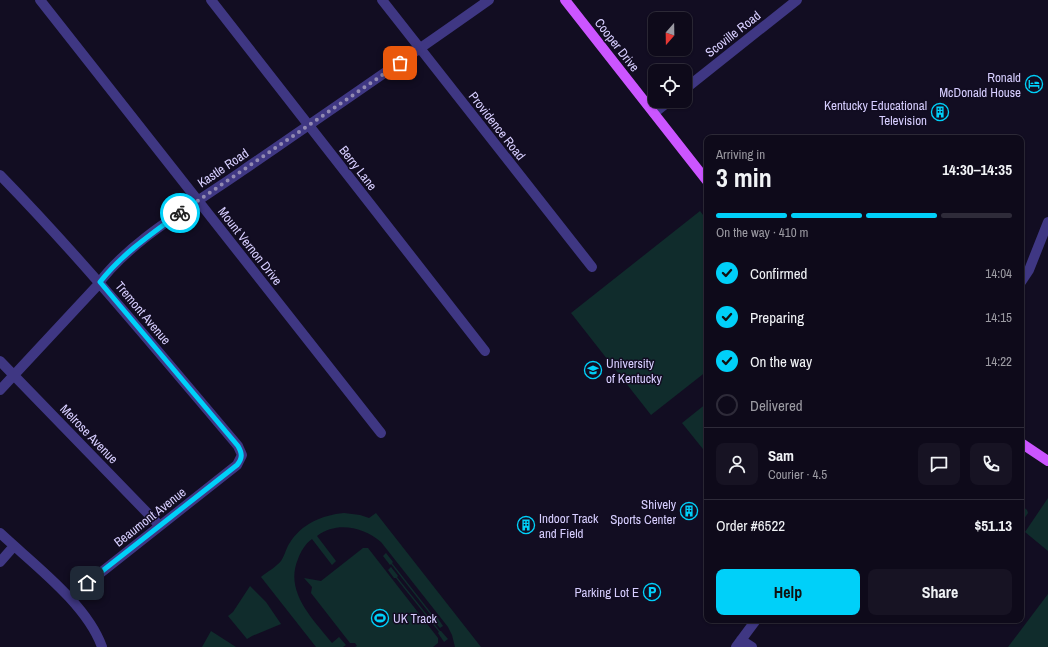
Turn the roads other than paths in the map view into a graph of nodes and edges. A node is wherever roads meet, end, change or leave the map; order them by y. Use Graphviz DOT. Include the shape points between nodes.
graph roads {
  1 [pos="40,0"];
  2 [pos="211,0"];
  3 [pos="382,0"];
  4 [pos="489,0"];
  5 [pos="565,0"];
  6 [pos="797,0"];
  7 [pos="420,49"];
  8 [pos="692,83"];
  9 [pos="660,108"];
  10 [pos="654,113"];
  11 [pos="309,125"];
  12 [pos="0,175"];
  13 [pos="704,178"];
  14 [pos="198,202"];
  15 [pos="1048,222"];
  16 [pos="592,267"];
  17 [pos="1024,278"];
  18 [pos="100,282"];
  19 [pos="484,351"];
  20 [pos="0,361"];
  21 [pos="14,375"];
  22 [pos="0,390"];
  23 [pos="380,433"];
  24 [pos="1024,445"];
  25 [pos="242,455"];
  26 [pos="1048,461"];
  27 [pos="160,526"];
  28 [pos="0,533"];
  29 [pos="14,546"];
  30 [pos="0,562"];
  31 [pos="70,597"];
  32 [pos="754,623"];
  33 [pos="738,644"];
  34 [pos="102,647"];
  35 [pos="752,647"];
  1 -- 14 [label="street, Mount Vernon Drive"];
  2 -- 11 [label="street, Berry Lane"];
  3 -- 7 [label="street, Providence Road"];
  4 -- 7 [label="street, Kastle Road"];
  5 -- 10 [label="main road, Cooper Drive"];
  6 -- 8 [label="street, Scoville Road"];
  7 -- 11 [label="street, Kastle Road"];
  7 -- 16 [label="street, Providence Road"];
  9 -- 10 [label="street"];
  10 -- 13 [label="main road, Cooper Drive"];
  11 -- 14 [label="street, Kastle Road"];
  11 -- 19 [label="street, Berry Lane"];
  12 -- 18 [label="street, Tremont Avenue"];
  14 -- 18 [label="street, Kastle Road" via="141,242"];
  14 -- 23 [label="street, Mount Vernon Drive"];
  15 -- 17 [label="street" via="1030,270"];
  18 -- 21 [label="street, Kastle Road"];
  18 -- 25 [label="street, Tremont Avenue" via="238,446"];
  20 -- 21 [label="street, Melrose Avenue"];
  21 -- 22 [label="street, Kastle Road"];
  21 -- 27 [label="street, Melrose Avenue"];
  24 -- 26 [label="main road"];
  25 -- 27 [label="street, Beaumont Avenue" via="237,465"];
  27 -- 31 [label="street, Beaumont Avenue"];
  28 -- 29 [label="street"];
  29 -- 30 [label="street"];
  29 -- 31 [label="street"];
  31 -- 34 [label="street" via="94,629"];
  32 -- 33 [label="street"];
  33 -- 35 [label="street"];
}
